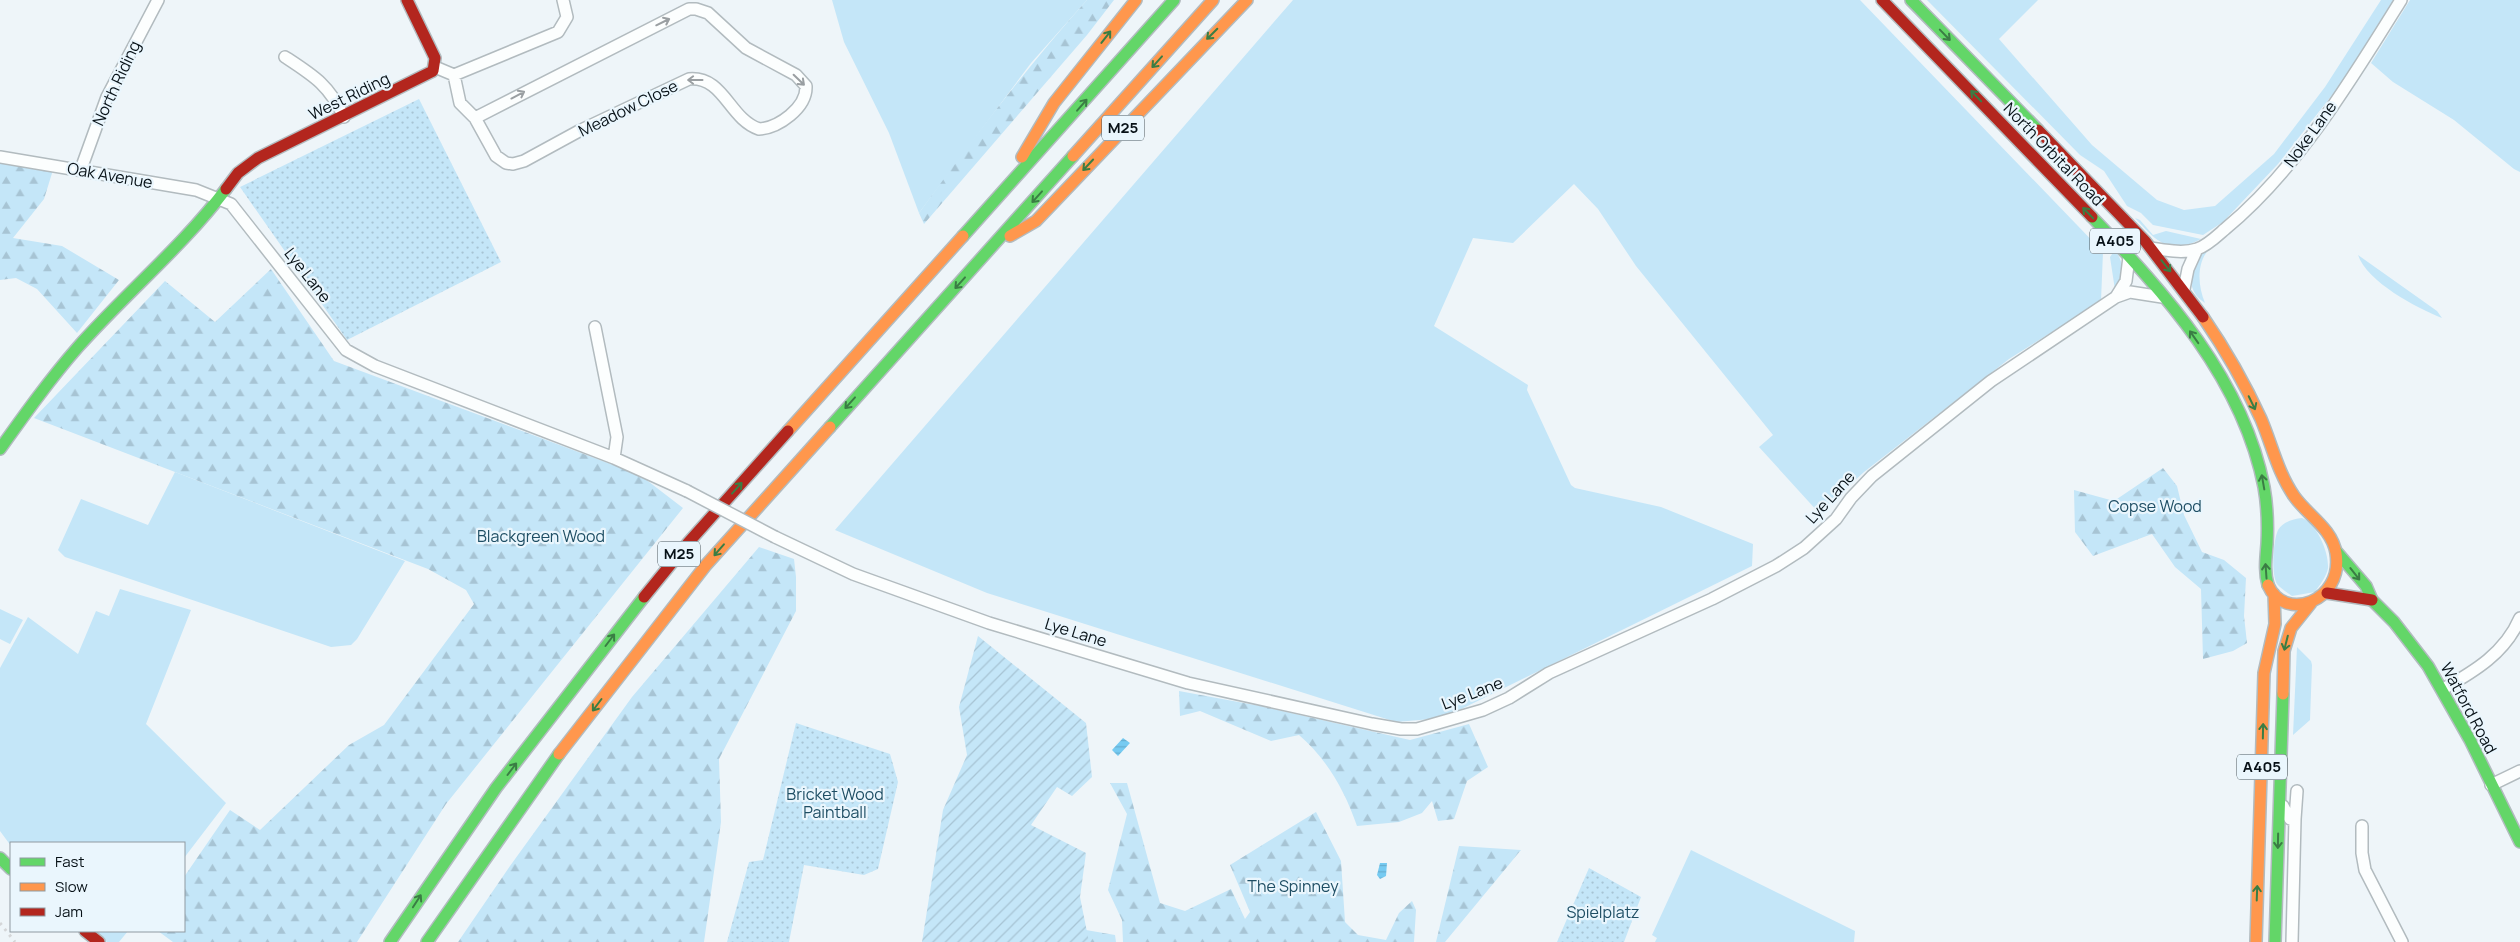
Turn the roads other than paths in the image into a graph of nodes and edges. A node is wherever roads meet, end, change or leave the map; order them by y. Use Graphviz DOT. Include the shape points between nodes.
graph roads {
  1 [pos="158,0"];
  2 [pos="407,0"];
  3 [pos="563,0"];
  4 [pos="1136,0"];
  5 [pos="1174,0"];
  6 [pos="1213,0"];
  7 [pos="1247,0"];
  8 [pos="1882,0"];
  9 [pos="1911,0"];
  10 [pos="2401,0"];
  11 [pos="286,57"];
  12 [pos="435,67"];
  13 [pos="454,75"];
  14 [pos="344,117"];
  15 [pos="475,118"];
  16 [pos="0,157"];
  17 [pos="81,169"];
  18 [pos="1001,192"];
  19 [pos="218,198"];
  20 [pos="993,247"];
  21 [pos="2151,248"];
  22 [pos="2197,249"];
  23 [pos="2129,257"];
  24 [pos="2184,289"];
  25 [pos="2116,297"];
  26 [pos="2164,298"];
  27 [pos="595,327"];
  28 [pos="0,449"];
  29 [pos="614,458"];
  30 [pos="2280,517"];
  31 [pos="2267,531"];
  32 [pos="2336,550"];
  33 [pos="2327,593"];
  34 [pos="2274,594"];
  35 [pos="2372,600"];
  36 [pos="2311,603"];
  37 [pos="2520,618"];
  38 [pos="2443,689"];
  39 [pos="2520,771"];
  40 [pos="2491,785"];
  41 [pos="2297,791"];
  42 [pos="2279,798"];
  43 [pos="2295,819"];
  44 [pos="2362,826"];
  45 [pos="2520,842"];
  46 [pos="0,858"];
  47 [pos="10,868"];
  48 [pos="86,932"];
  49 [pos="99,942"];
  50 [pos="390,942"];
  51 [pos="427,942"];
  52 [pos="2256,942"];
  53 [pos="2276,942"];
  54 [pos="2292,942"];
  55 [pos="2402,942"];
  1 -- 17 [label="street, North Riding" via="107,97"];
  2 -- 12 [label="main road" via="434,58"];
  3 -- 13 [label="street" via="567,17 558,32"];
  18 -- 4 [label="main road, M25, one-way" via="1054,103"];
  18 -- 5 [label="main road, M25, one-way"];
  6 -- 20 [label="main road, M25, one-way"];
  7 -- 20 [label="main road, M25, one-way" via="1036,221"];
  23 -- 8 [label="main road, North Orbital Road / A405, one-way"];
  9 -- 21 [label="main road, North Orbital Road / A405, one-way"];
  10 -- 22 [label="street, Noke Lane" via="2349,81 2278,178 2230,225"];
  11 -- 14 [label="street" via="328,88"];
  12 -- 13 [label="street"];
  12 -- 14 [label="main road, West Riding" via="430,74"];
  13 -- 15 [label="street, Meadow Close" via="460,103"];
  14 -- 19 [label="main road, West Riding" via="258,158 238,173"];
  15 -- 15 [label="street, Meadow Close, one-way" via="696,9 708,13 746,48 796,75 806,86 798,107 776,125 759,129 742,120 716,87 709,82 689,79 513,164 496,156"];
  16 -- 17 [label="street, Oak Avenue"];
  17 -- 19 [label="street, Oak Avenue" via="196,190"];
  50 -- 18 [label="main road, M25, one-way" via="444,859 634,609 688,543"];
  19 -- 28 [label="main road" via="179,244 79,346"];
  19 -- 29 [label="street, Lye Lane" via="231,204 346,350 384,369"];
  20 -- 51 [label="main road, M25, one-way" via="706,565 628,663 472,874"];
  21 -- 22 [label="street" via="2173,251"];
  21 -- 24 [label="main road, North Orbital Road / A405, one-way"];
  22 -- 24 [label="street"];
  23 -- 25 [label="street, Lye Lane" via="2126,281"];
  23 -- 26 [label="main road, North Orbital Road / A405"];
  24 -- 32 [label="main road, North Orbital Road / A405, one-way" via="2226,352 2301,511 2316,518"];
  25 -- 26 [label="street, Lye Lane" via="2130,292"];
  25 -- 29 [label="street, Lye Lane, bridge" via="1983,387 1872,476 1836,519 1804,548 1776,566 1712,599 1549,673 1500,702 1417,729 1372,724 1188,683 989,623 853,574"];
  31 -- 26 [label="main road, North Orbital Road / A405, one-way" via="2261,472 2246,426 2217,371"];
  27 -- 29 [label="street" via="617,437"];
  30 -- 31 [label="main road"];
  34 -- 31 [label="main road, North Orbital Road, one-way" via="2266,578"];
  32 -- 33 [label="main road" via="2335,574"];
  32 -- 35 [label="main road, Watford Road, one-way" via="2366,586"];
  33 -- 35 [label="main road"];
  33 -- 36 [label="main road"];
  34 -- 36 [label="main road" via="2291,603"];
  52 -- 34 [label="main road, A405, one-way" via="2264,673 2275,624"];
  35 -- 38 [label="main road, Watford Road" via="2400,629"];
  36 -- 42 [label="main road, A405, one-way" via="2291,628 2284,651"];
  37 -- 38 [label="street" via="2510,637 2493,656"];
  38 -- 40 [label="main road, Watford Road"];
  39 -- 40 [label="street"];
  40 -- 45 [label="main road, Watford Road"];
  41 -- 43 [label="street"];
  42 -- 43 [label="street" via="2290,819"];
  42 -- 53 [label="main road, A405, one-way"];
  43 -- 54 [label="street"];
  44 -- 55 [label="street" via="2365,870"];
  46 -- 47 [label="main road"];
  48 -- 49 [label="main road"];
}
